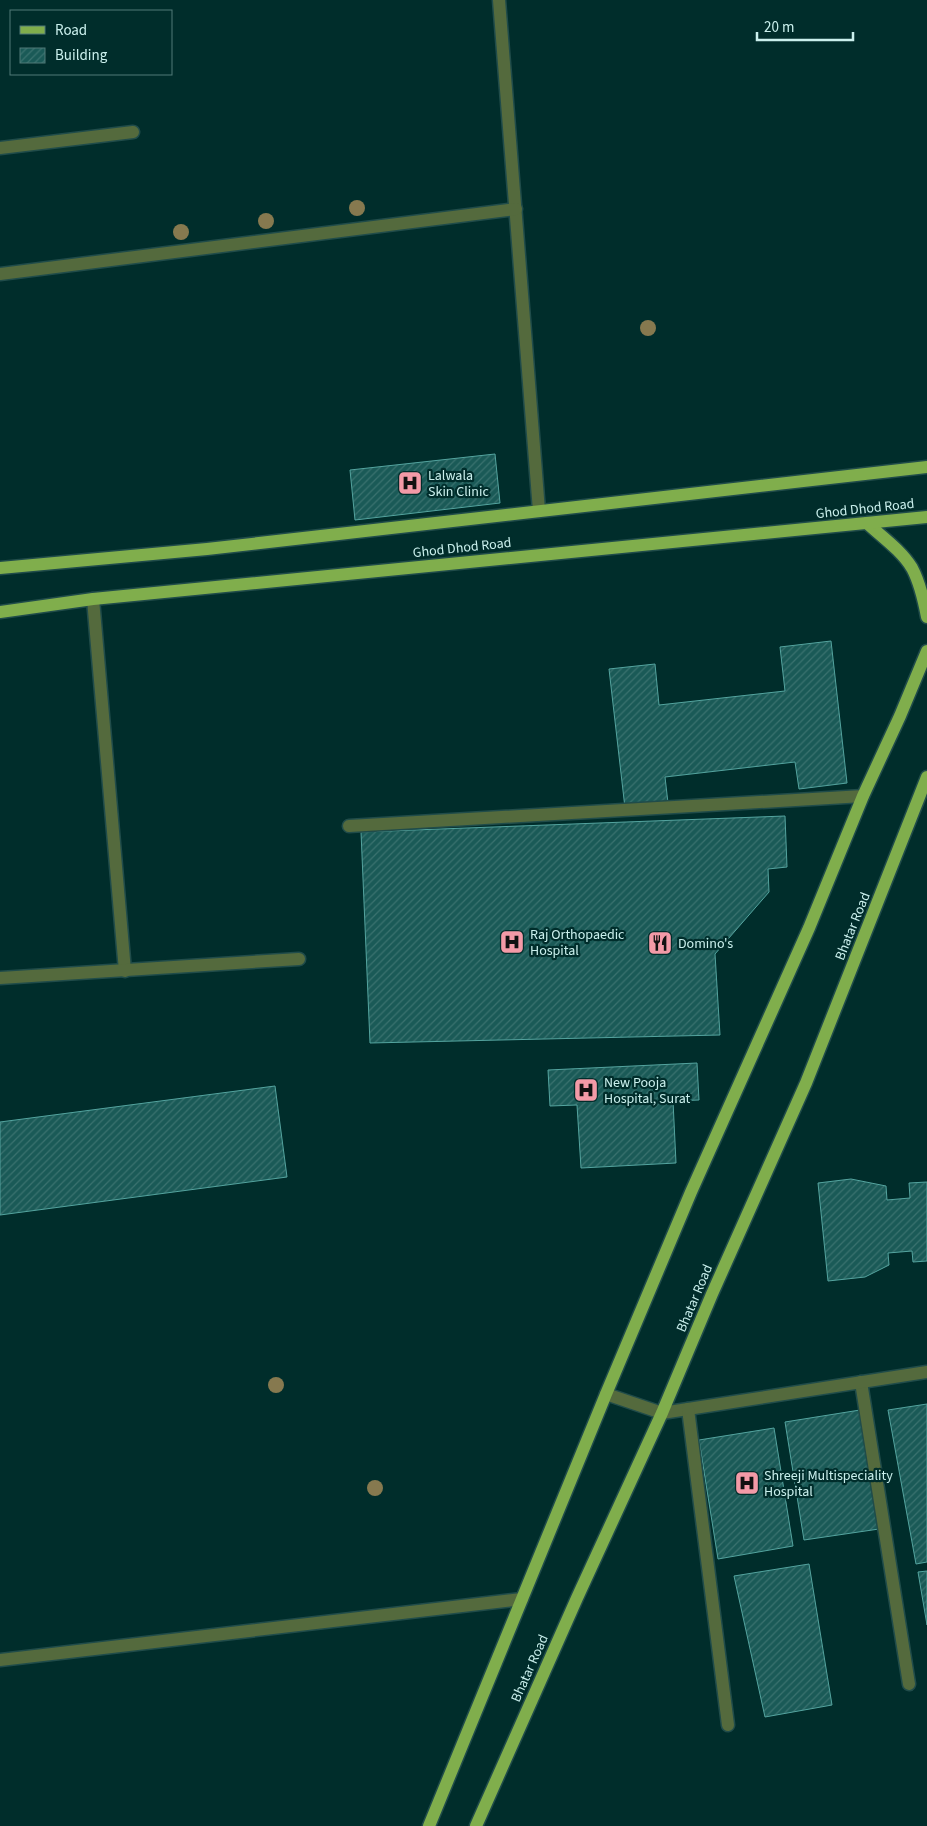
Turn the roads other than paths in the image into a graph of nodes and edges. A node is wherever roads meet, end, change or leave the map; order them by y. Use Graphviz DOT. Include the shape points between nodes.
graph roads {
  1 [pos="499,0"];
  2 [pos="133,132"];
  3 [pos="0,148"];
  4 [pos="516,209"];
  5 [pos="0,274"];
  6 [pos="927,467"];
  7 [pos="539,511"];
  8 [pos="927,517"];
  9 [pos="866,523"];
  10 [pos="0,568"];
  11 [pos="93,599"];
  12 [pos="0,612"];
  13 [pos="927,617"];
  14 [pos="927,651"];
  15 [pos="927,777"];
  16 [pos="863,796"];
  17 [pos="349,826"];
  18 [pos="299,959"];
  19 [pos="125,971"];
  20 [pos="0,978"];
  21 [pos="927,1372"];
  22 [pos="862,1382"];
  23 [pos="606,1394"];
  24 [pos="688,1408"];
  25 [pos="662,1413"];
  26 [pos="522,1599"];
  27 [pos="0,1660"];
  28 [pos="909,1684"];
  29 [pos="728,1725"];
  30 [pos="428,1826"];
  31 [pos="476,1826"];
  1 -- 4 [label="street"];
  2 -- 3 [label="street"];
  4 -- 5 [label="street"];
  4 -- 7 [label="street"];
  6 -- 7 [label="main road"];
  7 -- 10 [label="main road" via="207,549"];
  8 -- 9 [label="main road, Ghod Dhod Road"];
  9 -- 11 [label="main road, Ghod Dhod Road"];
  9 -- 13 [label="main road" via="912,568"];
  11 -- 12 [label="main road, Ghod Dhod Road"];
  11 -- 19 [label="street"];
  14 -- 16 [label="main road"];
  15 -- 25 [label="main road, Bhatar Road" via="806,1083"];
  16 -- 17 [label="street"];
  16 -- 23 [label="main road" via="809,928 691,1192"];
  18 -- 19 [label="street"];
  19 -- 20 [label="street"];
  21 -- 22 [label="street"];
  22 -- 24 [label="street"];
  22 -- 28 [label="street"];
  23 -- 25 [label="street"];
  23 -- 26 [label="main road"];
  24 -- 25 [label="street"];
  24 -- 29 [label="street"];
  25 -- 31 [label="main road, Bhatar Road"];
  26 -- 27 [label="street"];
  26 -- 30 [label="main road"];
}
